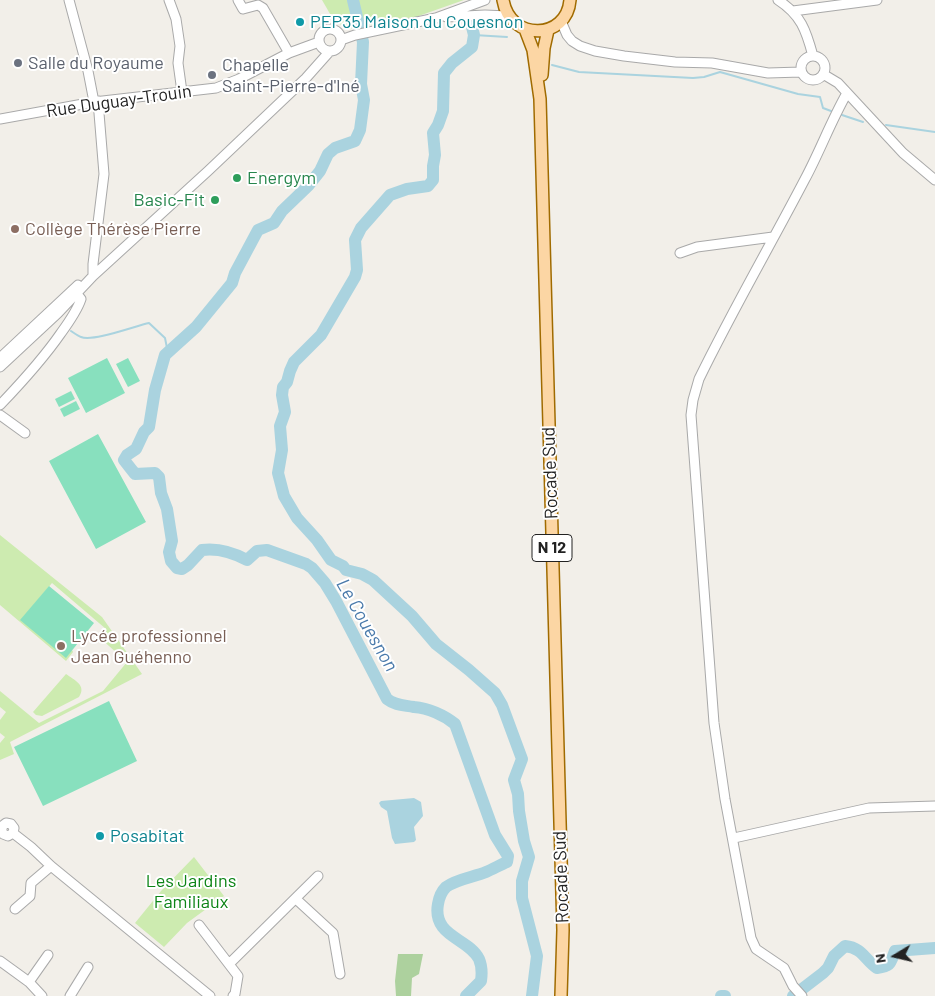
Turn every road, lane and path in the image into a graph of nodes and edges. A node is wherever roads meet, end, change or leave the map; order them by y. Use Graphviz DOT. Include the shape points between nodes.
graph roads {
  1 [pos="169,0"];
  2 [pos="238,0"];
  3 [pos="484,0"];
  4 [pos="503,0"];
  5 [pos="778,0"];
  6 [pos="877,0"];
  7 [pos="69,1"];
  8 [pos="572,2"];
  9 [pos="793,11"];
  10 [pos="508,16"];
  11 [pos="436,18"];
  12 [pos="561,21"];
  13 [pos="525,29"];
  14 [pos="548,30"];
  15 [pos="340,37"];
  16 [pos="324,48"];
  17 [pos="289,53"];
  18 [pos="813,56"];
  19 [pos="801,72"];
  20 [pos="823,74"];
  21 [pos="182,92"];
  22 [pos="847,93"];
  23 [pos="540,99"];
  24 [pos="96,102"];
  25 [pos="0,118"];
  26 [pos="935,180"];
  27 [pos="773,237"];
  28 [pos="680,253"];
  29 [pos="93,276"];
  30 [pos="77,294"];
  31 [pos="0,358"];
  32 [pos="0,367"];
  33 [pos="0,405"];
  34 [pos="0,415"];
  35 [pos="26,433"];
  36 [pos="935,806"];
  37 [pos="2,827"];
  38 [pos="734,838"];
  39 [pos="51,866"];
  40 [pos="318,876"];
  41 [pos="296,899"];
  42 [pos="15,909"];
  43 [pos="199,925"];
  44 [pos="48,955"];
  45 [pos="0,961"];
  46 [pos="228,964"];
  47 [pos="88,967"];
  48 [pos="340,974"];
  49 [pos="29,982"];
  50 [pos="42,996"];
  51 [pos="70,996"];
  52 [pos="210,996"];
  53 [pos="233,996"];
  54 [pos="561,996"];
  55 [pos="802,996"];
  1 -- 21 [label="street" via="180,46 178,63"];
  2 -- 17 [label="street" via="243,9 258,5 263,8"];
  3 -- 11 [label="street"];
  4 -- 10 [label="main road"];
  5 -- 9 [label="street"];
  6 -- 9 [label="street"];
  7 -- 24 [label="street"];
  8 -- 12 [label="main road"];
  9 -- 18 [label="street" via="803,24"];
  10 -- 11 [label="street"];
  10 -- 13 [label="main road"];
  11 -- 15 [label="street"];
  12 -- 14 [label="main road"];
  12 -- 19 [label="street" via="572,42 595,50 675,62 712,63 768,73"];
  13 -- 14 [label="main road"];
  13 -- 23 [label="main road, Rocade Sud / N 12" via="533,50"];
  14 -- 23 [label="main road, Rocade Sud / N 12"];
  15 -- 16 [label="street" via="339,46"];
  15 -- 16 [label="street" via="335,30 328,29 320,36"];
  16 -- 17 [label="street, Rue Duguay-Trouin"];
  16 -- 29 [label="street" via="306,78"];
  17 -- 21 [label="street, Rue Duguay-Trouin" via="216,88"];
  18 -- 19 [label="street" via="802,63"];
  18 -- 20 [label="street" via="823,63"];
  19 -- 20 [label="street" via="811,80"];
  20 -- 22 [label="street"];
  21 -- 24 [label="street, Rue Duguay-Trouin"];
  22 -- 26 [label="street" via="903,153"];
  22 -- 27 [label="street"];
  23 -- 54 [label="main road, Rocade Sud / N 12" via="563,930"];
  24 -- 25 [label="street, Rue Duguay-Trouin"];
  24 -- 29 [label="street" via="104,174"];
  27 -- 28 [label="street" via="697,247"];
  27 -- 38 [label="street" via="699,379 691,415 714,723"];
  29 -- 30 [label="street"];
  29 -- 31 [label="street" via="79,283"];
  30 -- 32 [label="street"];
  30 -- 33 [label="street" via="81,299 69,322 43,358"];
  34 -- 35 [label="street"];
  36 -- 38 [label="street" via="869,808"];
  37 -- 39 [label="street" via="8,836 13,833"];
  38 -- 55 [label="street" via="751,938 756,949 784,968"];
  39 -- 42 [label="street" via="32,883 30,896"];
  39 -- 52 [label="street"];
  40 -- 41 [label="street"];
  41 -- 46 [label="street"];
  41 -- 48 [label="street" via="333,934"];
  43 -- 46 [label="street"];
  44 -- 49 [label="street"];
  45 -- 49 [label="street"];
  46 -- 53 [label="street" via="238,976"];
  47 -- 51 [label="street"];
  49 -- 50 [label="street"];
}
